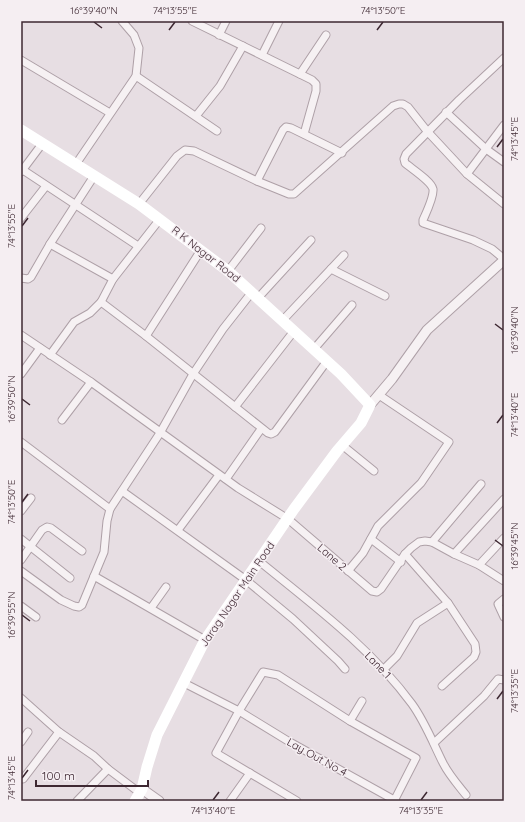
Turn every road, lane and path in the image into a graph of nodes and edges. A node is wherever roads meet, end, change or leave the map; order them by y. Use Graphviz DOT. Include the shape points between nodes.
graph roads {
  1 [pos="122,21"];
  2 [pos="192,21"];
  3 [pos="226,21"];
  4 [pos="279,21"];
  5 [pos="219,35"];
  6 [pos="326,35"];
  7 [pos="243,46"];
  8 [pos="262,55"];
  9 [pos="504,58"];
  10 [pos="21,60"];
  11 [pos="300,74"];
  12 [pos="136,76"];
  13 [pos="446,112"];
  14 [pos="110,113"];
  15 [pos="196,116"];
  16 [pos="504,125"];
  17 [pos="21,130"];
  18 [pos="217,131"];
  19 [pos="427,131"];
  20 [pos="304,134"];
  21 [pos="42,144"];
  22 [pos="486,149"];
  23 [pos="342,153"];
  24 [pos="504,162"];
  25 [pos="76,164"];
  26 [pos="22,171"];
  27 [pos="466,174"];
  28 [pos="94,176"];
  29 [pos="257,181"];
  30 [pos="46,186"];
  31 [pos="75,204"];
  32 [pos="139,204"];
  33 [pos="504,204"];
  34 [pos="21,218"];
  35 [pos="160,219"];
  36 [pos="261,228"];
  37 [pos="311,240"];
  38 [pos="50,244"];
  39 [pos="138,246"];
  40 [pos="201,250"];
  41 [pos="344,255"];
  42 [pos="504,259"];
  43 [pos="331,269"];
  44 [pos="228,270"];
  45 [pos="21,278"];
  46 [pos="113,279"];
  47 [pos="255,295"];
  48 [pos="385,296"];
  49 [pos="101,302"];
  50 [pos="352,305"];
  51 [pos="282,320"];
  52 [pos="294,331"];
  53 [pos="21,335"];
  54 [pos="146,336"];
  55 [pos="40,348"];
  56 [pos="314,349"];
  57 [pos="50,356"];
  58 [pos="327,361"];
  59 [pos="21,374"];
  60 [pos="192,374"];
  61 [pos="91,382"];
  62 [pos="379,395"];
  63 [pos="370,405"];
  64 [pos="235,407"];
  65 [pos="62,420"];
  66 [pos="261,429"];
  67 [pos="160,433"];
  68 [pos="21,442"];
  69 [pos="342,445"];
  70 [pos="374,471"];
  71 [pos="222,477"];
  72 [pos="481,484"];
  73 [pos="122,491"];
  74 [pos="31,498"];
  75 [pos="504,498"];
  76 [pos="110,509"];
  77 [pos="21,511"];
  78 [pos="288,519"];
  79 [pos="178,530"];
  80 [pos="504,538"];
  81 [pos="21,539"];
  82 [pos="371,539"];
  83 [pos="432,542"];
  84 [pos="31,546"];
  85 [pos="82,551"];
  86 [pos="405,554"];
  87 [pos="454,554"];
  88 [pos="21,560"];
  89 [pos="258,561"];
  90 [pos="401,562"];
  91 [pos="479,565"];
  92 [pos="21,571"];
  93 [pos="348,571"];
  94 [pos="94,576"];
  95 [pos="70,578"];
  96 [pos="246,580"];
  97 [pos="504,581"];
  98 [pos="166,587"];
  99 [pos="504,599"];
  100 [pos="448,603"];
  101 [pos="21,606"];
  102 [pos="151,608"];
  103 [pos="36,617"];
  104 [pos="504,617"];
  105 [pos="204,640"];
  106 [pos="345,669"];
  107 [pos="384,669"];
  108 [pos="504,680"];
  109 [pos="184,683"];
  110 [pos="442,686"];
  111 [pos="21,698"];
  112 [pos="362,701"];
  113 [pos="239,712"];
  114 [pos="350,721"];
  115 [pos="28,732"];
  116 [pos="59,732"];
  117 [pos="21,742"];
  118 [pos="434,743"];
  119 [pos="108,769"];
  120 [pos="250,773"];
  121 [pos="21,779"];
  122 [pos="139,794"];
  123 [pos="466,795"];
  124 [pos="77,801"];
  125 [pos="159,801"];
  126 [pos="230,801"];
  127 [pos="297,801"];
  128 [pos="395,801"];
  1 -- 12 [label="street" via="134,35 139,48"];
  2 -- 5 [label="street"];
  3 -- 5 [label="street"];
  4 -- 8 [label="street"];
  5 -- 7 [label="street"];
  6 -- 11 [label="street"];
  7 -- 8 [label="street"];
  7 -- 15 [label="street" via="220,86"];
  8 -- 11 [label="street"];
  9 -- 13 [label="street"];
  10 -- 14 [label="street"];
  11 -- 20 [label="street" via="316,84"];
  12 -- 14 [label="street"];
  12 -- 15 [label="street"];
  13 -- 19 [label="street"];
  13 -- 22 [label="street"];
  14 -- 25 [label="street"];
  15 -- 18 [label="street"];
  16 -- 22 [label="street"];
  17 -- 21 [label="main road, R K Nagar Road"];
  19 -- 23 [label="street" via="408,107 399,104 393,106"];
  19 -- 27 [label="street"];
  19 -- 42 [label="street" via="404,159 405,163 430,184 433,190 423,223 473,240 492,249"];
  20 -- 23 [label="street"];
  20 -- 29 [label="street" via="291,128 283,130"];
  21 -- 25 [label="main road, R K Nagar Road"];
  21 -- 26 [label="street"];
  22 -- 24 [label="street"];
  22 -- 27 [label="street"];
  23 -- 29 [label="street" via="294,194"];
  25 -- 28 [label="main road, R K Nagar Road"];
  26 -- 30 [label="street"];
  27 -- 33 [label="street"];
  28 -- 31 [label="street"];
  28 -- 32 [label="main road, R K Nagar Road"];
  29 -- 32 [label="street" via="194,151 185,150 177,156"];
  30 -- 31 [label="street"];
  30 -- 34 [label="street"];
  31 -- 38 [label="street"];
  31 -- 39 [label="street"];
  32 -- 35 [label="main road, R K Nagar Road"];
  35 -- 39 [label="street"];
  35 -- 40 [label="main road, R K Nagar Road"];
  36 -- 44 [label="street"];
  37 -- 47 [label="street"];
  38 -- 45 [label="street" via="31,277"];
  38 -- 46 [label="street"];
  39 -- 46 [label="street"];
  40 -- 44 [label="main road, R K Nagar Road"];
  40 -- 54 [label="street"];
  41 -- 43 [label="street"];
  42 -- 62 [label="street" via="427,330"];
  43 -- 48 [label="street"];
  43 -- 51 [label="street"];
  44 -- 47 [label="main road, R K Nagar Road"];
  46 -- 49 [label="street"];
  47 -- 51 [label="main road, R K Nagar Road"];
  47 -- 60 [label="street" via="223,329"];
  49 -- 54 [label="street"];
  49 -- 57 [label="street" via="90,313 74,322"];
  50 -- 56 [label="street"];
  51 -- 52 [label="main road, R K Nagar Road"];
  52 -- 56 [label="main road, R K Nagar Road"];
  52 -- 64 [label="street"];
  53 -- 55 [label="street, Lane 2"];
  54 -- 60 [label="street"];
  55 -- 57 [label="street, Lane 2"];
  55 -- 59 [label="street"];
  56 -- 58 [label="main road, R K Nagar Road"];
  57 -- 61 [label="street, Lane 2"];
  58 -- 63 [label="main road, R K Nagar Road"];
  58 -- 66 [label="street" via="275,432 271,434"];
  60 -- 64 [label="street"];
  60 -- 67 [label="street"];
  61 -- 65 [label="street"];
  61 -- 67 [label="street, Lane 2"];
  62 -- 63 [label="street"];
  62 -- 82 [label="street" via="450,442 421,483 378,526"];
  63 -- 69 [label="main road, Jarag Nagar Main Road" via="361,423"];
  64 -- 66 [label="street"];
  66 -- 71 [label="street"];
  67 -- 71 [label="street, Lane 2"];
  67 -- 73 [label="street"];
  68 -- 76 [label="street"];
  69 -- 70 [label="street"];
  69 -- 78 [label="main road, Jarag Nagar Main Road"];
  71 -- 78 [label="street, Lane 2"];
  71 -- 79 [label="street"];
  72 -- 83 [label="street"];
  73 -- 76 [label="street"];
  73 -- 79 [label="street"];
  74 -- 77 [label="street"];
  75 -- 87 [label="street"];
  76 -- 94 [label="street" via="104,552"];
  78 -- 89 [label="main road, Jarag Nagar Main Road"];
  78 -- 93 [label="street, Lane 2"];
  79 -- 96 [label="street"];
  80 -- 91 [label="street"];
  81 -- 84 [label="street"];
  82 -- 90 [label="street"];
  82 -- 93 [label="street"];
  83 -- 86 [label="street" via="419,542"];
  83 -- 87 [label="street"];
  84 -- 85 [label="street" via="47,527 52,528"];
  84 -- 88 [label="street"];
  84 -- 95 [label="street"];
  86 -- 90 [label="street"];
  86 -- 100 [label="street"];
  87 -- 91 [label="street"];
  89 -- 96 [label="main road, Jarag Nagar Main Road"];
  89 -- 107 [label="street, Lane 1" via="339,627"];
  90 -- 93 [label="street, Lane 2" via="382,590 377,592 372,591"];
  91 -- 97 [label="street"];
  92 -- 94 [label="street" via="61,600 79,607 85,600"];
  94 -- 102 [label="street"];
  96 -- 105 [label="main road, Jarag Nagar Main Road"];
  96 -- 106 [label="street" via="293,619"];
  98 -- 102 [label="street"];
  99 -- 104 [label="street" via="498,604"];
  100 -- 107 [label="street" via="417,623 397,656"];
  100 -- 110 [label="street" via="475,644 476,652"];
  101 -- 103 [label="street"];
  102 -- 105 [label="street"];
  105 -- 109 [label="main road, Jarag Nagar Main Road"];
  107 -- 118 [label="street, Lane 1" via="412,705"];
  108 -- 118 [label="street" via="498,679 484,696"];
  109 -- 113 [label="street, Lay Out No 4"];
  109 -- 122 [label="main road, Jarag Nagar Main Road" via="158,735"];
  111 -- 116 [label="street"];
  112 -- 114 [label="street"];
  113 -- 114 [label="street" via="263,672 278,675"];
  113 -- 120 [label="street" via="216,753"];
  113 -- 128 [label="street, Lay Out No 4"];
  114 -- 128 [label="street" via="416,758"];
  115 -- 117 [label="street"];
  116 -- 119 [label="street"];
  116 -- 121 [label="street"];
  118 -- 123 [label="street, Lane 1" via="444,764"];
  119 -- 122 [label="street"];
  119 -- 124 [label="street"];
  120 -- 126 [label="street"];
  120 -- 127 [label="street"];
  122 -- 125 [label="street"];
}
